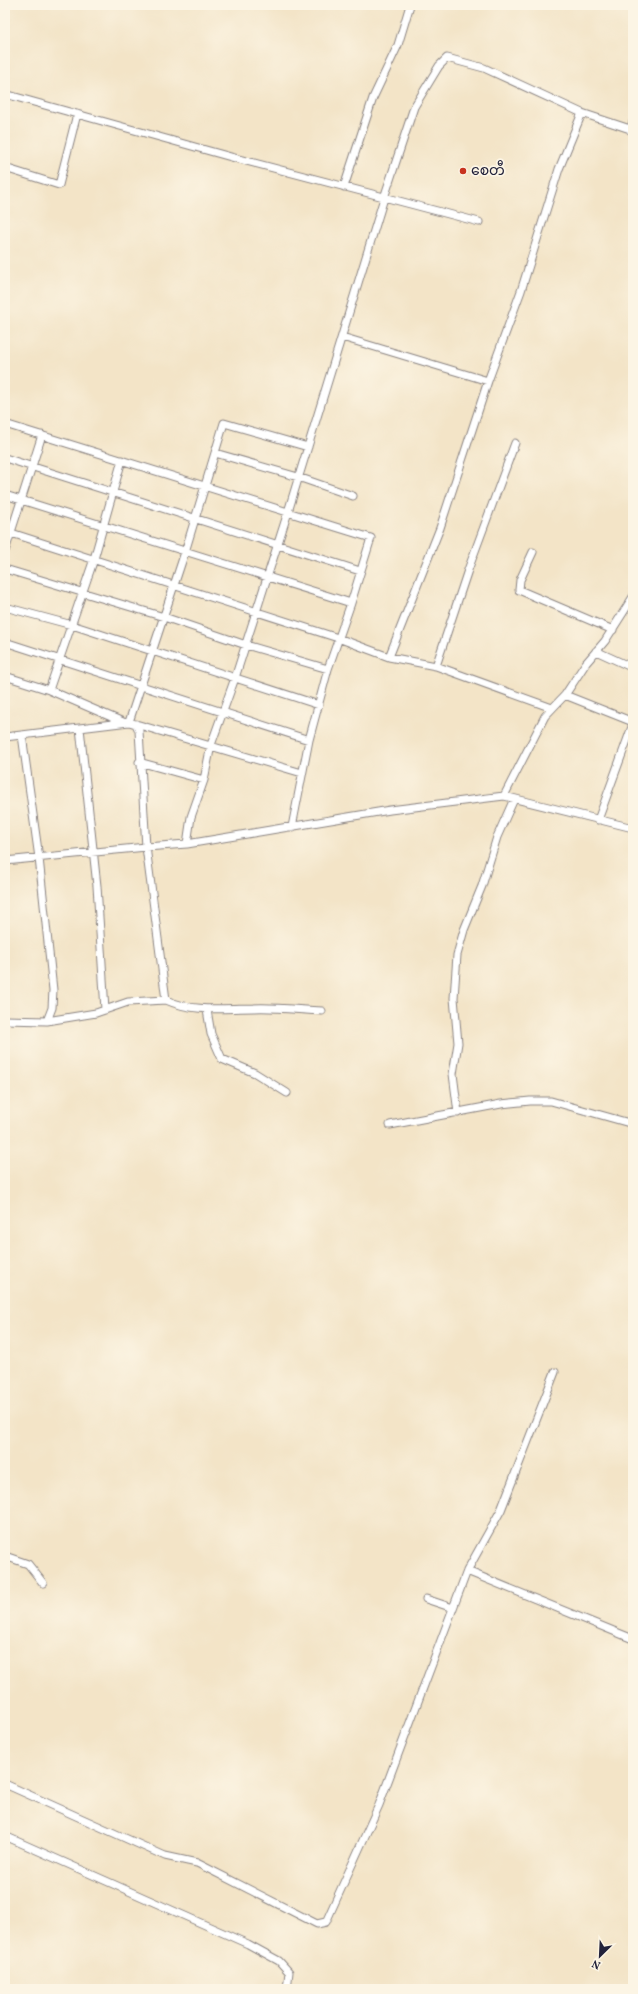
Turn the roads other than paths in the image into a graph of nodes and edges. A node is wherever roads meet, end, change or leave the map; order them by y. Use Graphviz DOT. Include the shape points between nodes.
graph roads {
  1 [pos="410,5"];
  2 [pos="5,94"];
  3 [pos="582,113"];
  4 [pos="77,114"];
  5 [pos="633,122"];
  6 [pos="631,130"];
  7 [pos="5,168"];
  8 [pos="344,187"];
  9 [pos="384,198"];
  10 [pos="479,222"];
  11 [pos="342,337"];
  12 [pos="488,381"];
  13 [pos="5,424"];
  14 [pos="42,435"];
  15 [pos="515,443"];
  16 [pos="308,447"];
  17 [pos="215,453"];
  18 [pos="5,458"];
  19 [pos="122,460"];
  20 [pos="33,467"];
  21 [pos="298,477"];
  22 [pos="205,485"];
  23 [pos="113,493"];
  24 [pos="5,495"];
  25 [pos="353,496"];
  26 [pos="22,500"];
  27 [pos="288,512"];
  28 [pos="196,520"];
  29 [pos="103,527"];
  30 [pos="8,532"];
  31 [pos="278,545"];
  32 [pos="5,550"];
  33 [pos="185,552"];
  34 [pos="533,552"];
  35 [pos="94,559"];
  36 [pos="5,569"];
  37 [pos="360,571"];
  38 [pos="267,578"];
  39 [pos="175,585"];
  40 [pos="83,593"];
  41 [pos="633,597"];
  42 [pos="351,603"];
  43 [pos="5,607"];
  44 [pos="256,612"];
  45 [pos="164,617"];
  46 [pos="72,625"];
  47 [pos="613,630"];
  48 [pos="338,638"];
  49 [pos="5,642"];
  50 [pos="246,645"];
  51 [pos="596,651"];
  52 [pos="153,652"];
  53 [pos="389,657"];
  54 [pos="60,659"];
  55 [pos="436,666"];
  56 [pos="633,668"];
  57 [pos="328,669"];
  58 [pos="5,676"];
  59 [pos="235,678"];
  60 [pos="142,685"];
  61 [pos="49,690"];
  62 [pos="565,695"];
  63 [pos="319,705"];
  64 [pos="552,708"];
  65 [pos="223,712"];
  66 [pos="130,723"];
  67 [pos="633,723"];
  68 [pos="80,728"];
  69 [pos="22,735"];
  70 [pos="5,737"];
  71 [pos="309,740"];
  72 [pos="211,745"];
  73 [pos="139,762"];
  74 [pos="302,773"];
  75 [pos="204,780"];
  76 [pos="504,796"];
  77 [pos="514,799"];
  78 [pos="598,820"];
  79 [pos="292,827"];
  80 [pos="633,828"];
  81 [pos="187,844"];
  82 [pos="146,847"];
  83 [pos="92,852"];
  84 [pos="39,858"];
  85 [pos="5,861"];
  86 [pos="166,1000"];
  87 [pos="105,1010"];
  88 [pos="207,1010"];
  89 [pos="322,1012"];
  90 [pos="5,1020"];
  91 [pos="47,1021"];
  92 [pos="287,1093"];
  93 [pos="458,1113"];
  94 [pos="633,1124"];
  95 [pos="390,1125"];
  96 [pos="555,1372"];
  97 [pos="5,1556"];
  98 [pos="467,1572"];
  99 [pos="43,1583"];
  100 [pos="426,1599"];
  101 [pos="453,1608"];
  102 [pos="633,1639"];
  103 [pos="5,1784"];
  104 [pos="5,1836"];
  105 [pos="287,1989"];
  1 -- 8 [label="street" via="398,45 373,98"];
  2 -- 4 [label="street"];
  3 -- 6 [label="street"];
  3 -- 9 [label="street" via="484,68 447,58 439,66 414,107"];
  3 -- 12 [label="street" via="560,169"];
  4 -- 7 [label="street" via="59,185"];
  4 -- 8 [label="street"];
  5 -- 6 [label="street"];
  8 -- 9 [label="street"];
  9 -- 10 [label="street"];
  9 -- 11 [label="street"];
  11 -- 12 [label="street"];
  11 -- 16 [label="street"];
  12 -- 53 [label="street" via="440,528"];
  13 -- 14 [label="street"];
  14 -- 19 [label="street"];
  14 -- 20 [label="street"];
  15 -- 55 [label="street"];
  16 -- 17 [label="street" via="224,423"];
  16 -- 21 [label="street"];
  17 -- 21 [label="street"];
  17 -- 22 [label="street"];
  18 -- 20 [label="street"];
  19 -- 22 [label="street"];
  19 -- 23 [label="street"];
  20 -- 23 [label="street"];
  20 -- 26 [label="street"];
  21 -- 25 [label="street"];
  21 -- 27 [label="street"];
  22 -- 27 [label="street"];
  22 -- 28 [label="street"];
  23 -- 28 [label="street"];
  23 -- 29 [label="street"];
  24 -- 26 [label="street"];
  26 -- 29 [label="street"];
  26 -- 30 [label="street"];
  27 -- 31 [label="street"];
  27 -- 37 [label="street" via="371,538"];
  28 -- 31 [label="street"];
  28 -- 33 [label="street"];
  29 -- 33 [label="street"];
  29 -- 35 [label="street"];
  30 -- 32 [label="street"];
  30 -- 35 [label="street"];
  31 -- 37 [label="street"];
  31 -- 38 [label="street"];
  33 -- 38 [label="street"];
  33 -- 39 [label="street"];
  34 -- 47 [label="street" via="520,580 519,590"];
  35 -- 39 [label="street"];
  35 -- 40 [label="street"];
  36 -- 40 [label="street"];
  37 -- 42 [label="street"];
  38 -- 42 [label="street"];
  38 -- 44 [label="street"];
  39 -- 44 [label="street"];
  39 -- 45 [label="street"];
  40 -- 45 [label="street"];
  40 -- 46 [label="street"];
  41 -- 47 [label="street"];
  42 -- 48 [label="street"];
  43 -- 46 [label="street"];
  44 -- 48 [label="street"];
  44 -- 50 [label="street"];
  45 -- 50 [label="street"];
  45 -- 52 [label="street"];
  46 -- 52 [label="street"];
  46 -- 54 [label="street"];
  47 -- 51 [label="street"];
  48 -- 53 [label="street"];
  48 -- 57 [label="street"];
  49 -- 54 [label="street"];
  50 -- 57 [label="street"];
  50 -- 59 [label="street"];
  51 -- 56 [label="street"];
  51 -- 62 [label="street"];
  52 -- 59 [label="street"];
  52 -- 60 [label="street"];
  53 -- 55 [label="street"];
  54 -- 60 [label="street"];
  54 -- 61 [label="street"];
  55 -- 64 [label="street"];
  57 -- 63 [label="street"];
  58 -- 61 [label="street"];
  59 -- 63 [label="street"];
  59 -- 65 [label="street"];
  60 -- 65 [label="street"];
  60 -- 66 [label="street"];
  61 -- 66 [label="street"];
  62 -- 64 [label="street"];
  62 -- 67 [label="street"];
  63 -- 71 [label="street"];
  64 -- 76 [label="street" via="545,716"];
  65 -- 71 [label="street"];
  65 -- 72 [label="street"];
  66 -- 68 [label="street"];
  66 -- 72 [label="street"];
  66 -- 73 [label="street" via="139,731"];
  67 -- 78 [label="street"];
  68 -- 69 [label="street"];
  68 -- 83 [label="street"];
  69 -- 70 [label="street"];
  69 -- 84 [label="street"];
  71 -- 74 [label="street"];
  72 -- 74 [label="street"];
  72 -- 75 [label="street"];
  73 -- 75 [label="street"];
  73 -- 82 [label="street"];
  74 -- 79 [label="street"];
  75 -- 81 [label="street" via="191,817"];
  76 -- 77 [label="street"];
  76 -- 79 [label="street" via="390,810"];
  77 -- 78 [label="street"];
  77 -- 93 [label="street" via="497,837 457,955 454,998 458,1043 453,1074"];
  78 -- 80 [label="street"];
  79 -- 81 [label="street"];
  81 -- 82 [label="street"];
  82 -- 83 [label="street"];
  82 -- 86 [label="street"];
  83 -- 84 [label="street"];
  83 -- 87 [label="street" via="97,886"];
  84 -- 85 [label="street"];
  84 -- 91 [label="street" via="53,990 52,1008"];
  86 -- 87 [label="street" via="128,1002"];
  86 -- 88 [label="street" via="180,1007"];
  87 -- 91 [label="street"];
  88 -- 89 [label="street" via="255,1008"];
  88 -- 92 [label="street" via="211,1034 222,1059 255,1073"];
  90 -- 91 [label="street"];
  93 -- 94 [label="street" via="501,1104 551,1101"];
  93 -- 95 [label="street"];
  96 -- 98 [label="street" via="501,1510"];
  97 -- 99 [label="street" via="28,1564"];
  98 -- 101 [label="street"];
  98 -- 102 [label="street"];
  100 -- 101 [label="street"];
  101 -- 103 [label="street" via="379,1805 326,1922 317,1924 197,1864 165,1856"];
  104 -- 105 [label="street" via="248,1944 279,1961 289,1972"];
}
